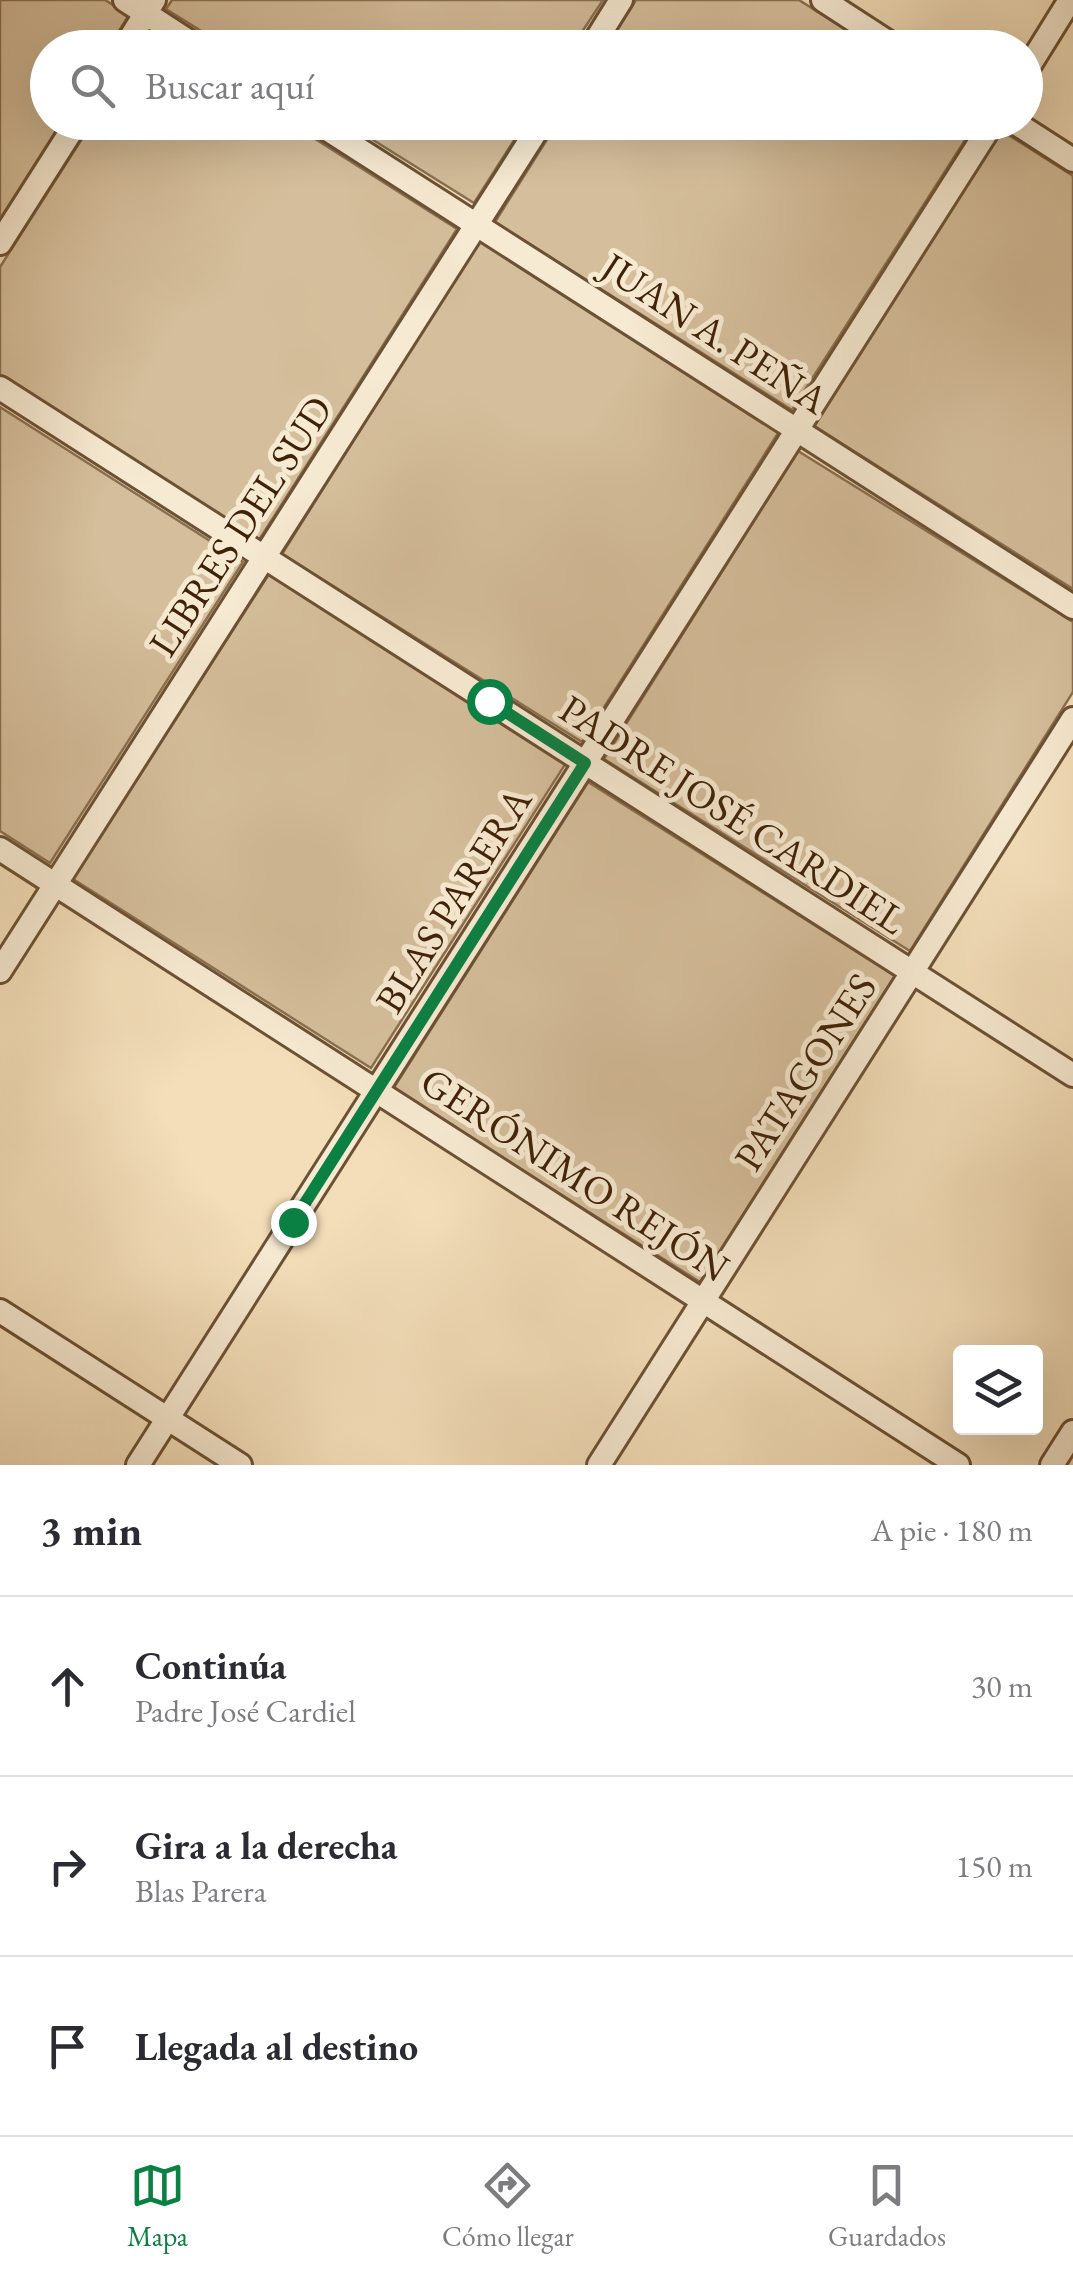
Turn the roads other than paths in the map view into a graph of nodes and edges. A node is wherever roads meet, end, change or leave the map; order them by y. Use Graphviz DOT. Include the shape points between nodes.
graph roads {
  1 [pos="125,0"];
  2 [pos="621,0"];
  3 [pos="823,0"];
  4 [pos="1070,0"];
  5 [pos="150,7"];
  6 [pos="135,30"];
  7 [pos="177,30"];
  8 [pos="602,30"];
  9 [pos="869,30"];
  10 [pos="1043,44"];
  11 [pos="65,140"];
  12 [pos="344,140"];
  13 [pos="530,140"];
  14 [pos="981,140"];
  15 [pos="1042,140"];
  16 [pos="1073,160"];
  17 [pos="476,225"];
  18 [pos="0,243"];
  19 [pos="0,388"];
  20 [pos="796,429"];
  21 [pos="265,558"];
  22 [pos="1073,607"];
  23 [pos="1073,719"];
  24 [pos="585,763"];
  25 [pos="0,850"];
  26 [pos="55,885"];
  27 [pos="0,970"];
  28 [pos="912,973"];
  29 [pos="1073,1075"];
  30 [pos="376,1091"];
  31 [pos="703,1302"];
  32 [pos="0,1312"];
  33 [pos="168,1418"];
  34 [pos="1073,1432"];
  35 [pos="138,1465"];
  36 [pos="240,1465"];
  37 [pos="599,1465"];
  38 [pos="958,1465"];
  39 [pos="1052,1465"];
  1 -- 5 [label="street"];
  2 -- 8 [label="street"];
  3 -- 9 [label="street"];
  4 -- 10 [label="street"];
  5 -- 6 [label="street"];
  5 -- 7 [label="street"];
  11 -- 18 [label="street"];
  12 -- 17 [label="street, JUAN A. PEÑA"];
  13 -- 17 [label="street, LIBRES DEL SUD"];
  14 -- 20 [label="street, BLAS PARERA"];
  15 -- 16 [label="street"];
  17 -- 20 [label="street, JUAN A. PEÑA"];
  17 -- 21 [label="street, LIBRES DEL SUD"];
  19 -- 21 [label="street, PADRE JOSÉ CARDIEL"];
  20 -- 22 [label="street, JUAN A. PEÑA"];
  20 -- 24 [label="street, BLAS PARERA"];
  21 -- 24 [label="street, PADRE JOSÉ CARDIEL"];
  21 -- 26 [label="street, LIBRES DEL SUD"];
  23 -- 28 [label="street, PATAGONES"];
  24 -- 28 [label="street, PADRE JOSÉ CARDIEL"];
  24 -- 30 [label="street, BLAS PARERA"];
  25 -- 26 [label="street, GERÓNIMO REJÓN"];
  26 -- 27 [label="street, LIBRES DEL SUD"];
  26 -- 30 [label="street, GERÓNIMO REJÓN"];
  28 -- 29 [label="street, PADRE JOSÉ CARDIEL"];
  28 -- 31 [label="street, PATAGONES"];
  30 -- 31 [label="street, GERÓNIMO REJÓN"];
  30 -- 33 [label="street, BLAS PARERA"];
  31 -- 37 [label="street, PATAGONES"];
  31 -- 38 [label="street, GERÓNIMO REJÓN"];
  32 -- 33 [label="street"];
  33 -- 35 [label="street, BLAS PARERA"];
  33 -- 36 [label="street"];
  34 -- 39 [label="street"];
}
